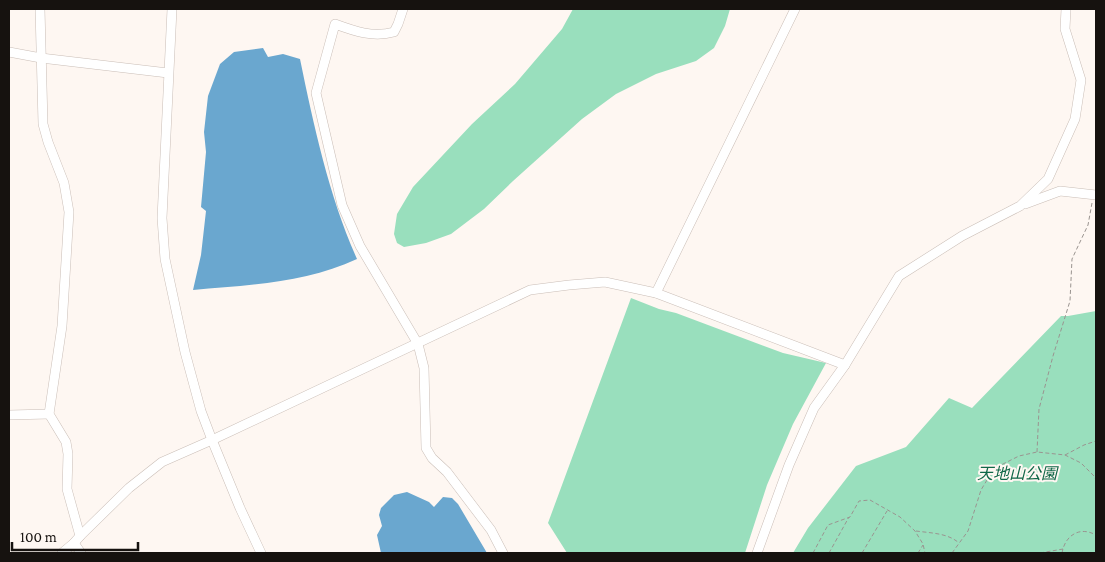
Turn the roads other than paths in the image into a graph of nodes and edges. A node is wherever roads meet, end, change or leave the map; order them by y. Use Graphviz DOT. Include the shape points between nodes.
graph roads {
  1 [pos="40,9"];
  2 [pos="172,9"];
  3 [pos="403,9"];
  4 [pos="795,9"];
  5 [pos="1067,9"];
  6 [pos="9,52"];
  7 [pos="41,58"];
  8 [pos="168,73"];
  9 [pos="1095,195"];
  10 [pos="1020,206"];
  11 [pos="656,293"];
  12 [pos="418,344"];
  13 [pos="845,364"];
  14 [pos="49,414"];
  15 [pos="9,415"];
  16 [pos="212,440"];
  17 [pos="77,539"];
  18 [pos="62,553"];
  19 [pos="81,553"];
  20 [pos="261,553"];
  21 [pos="503,553"];
  22 [pos="757,553"];
  1 -- 7 [label="street"];
  2 -- 8 [label="street"];
  3 -- 12 [label="street" via="394,32 385,34 363,33 335,24 316,94 342,205 360,246"];
  4 -- 11 [label="street"];
  5 -- 10 [label="street" via="1064,29 1081,80 1075,119 1048,179"];
  6 -- 7 [label="street"];
  7 -- 8 [label="street"];
  7 -- 14 [label="street" via="43,124 64,183 68,212 62,326"];
  8 -- 16 [label="street" via="162,218 164,247 190,370"];
  9 -- 10 [label="street" via="1060,191"];
  10 -- 13 [label="street" via="962,236 900,276"];
  11 -- 12 [label="street" via="605,282 530,290"];
  11 -- 13 [label="street"];
  12 -- 16 [label="street"];
  12 -- 21 [label="street" via="424,368 426,448 491,530"];
  13 -- 22 [label="street" via="814,408"];
  14 -- 15 [label="street"];
  14 -- 17 [label="street" via="66,442 67,489"];
  16 -- 17 [label="street" via="162,462 129,488"];
  16 -- 20 [label="street"];
  17 -- 18 [label="street"];
  17 -- 19 [label="street"];
}
